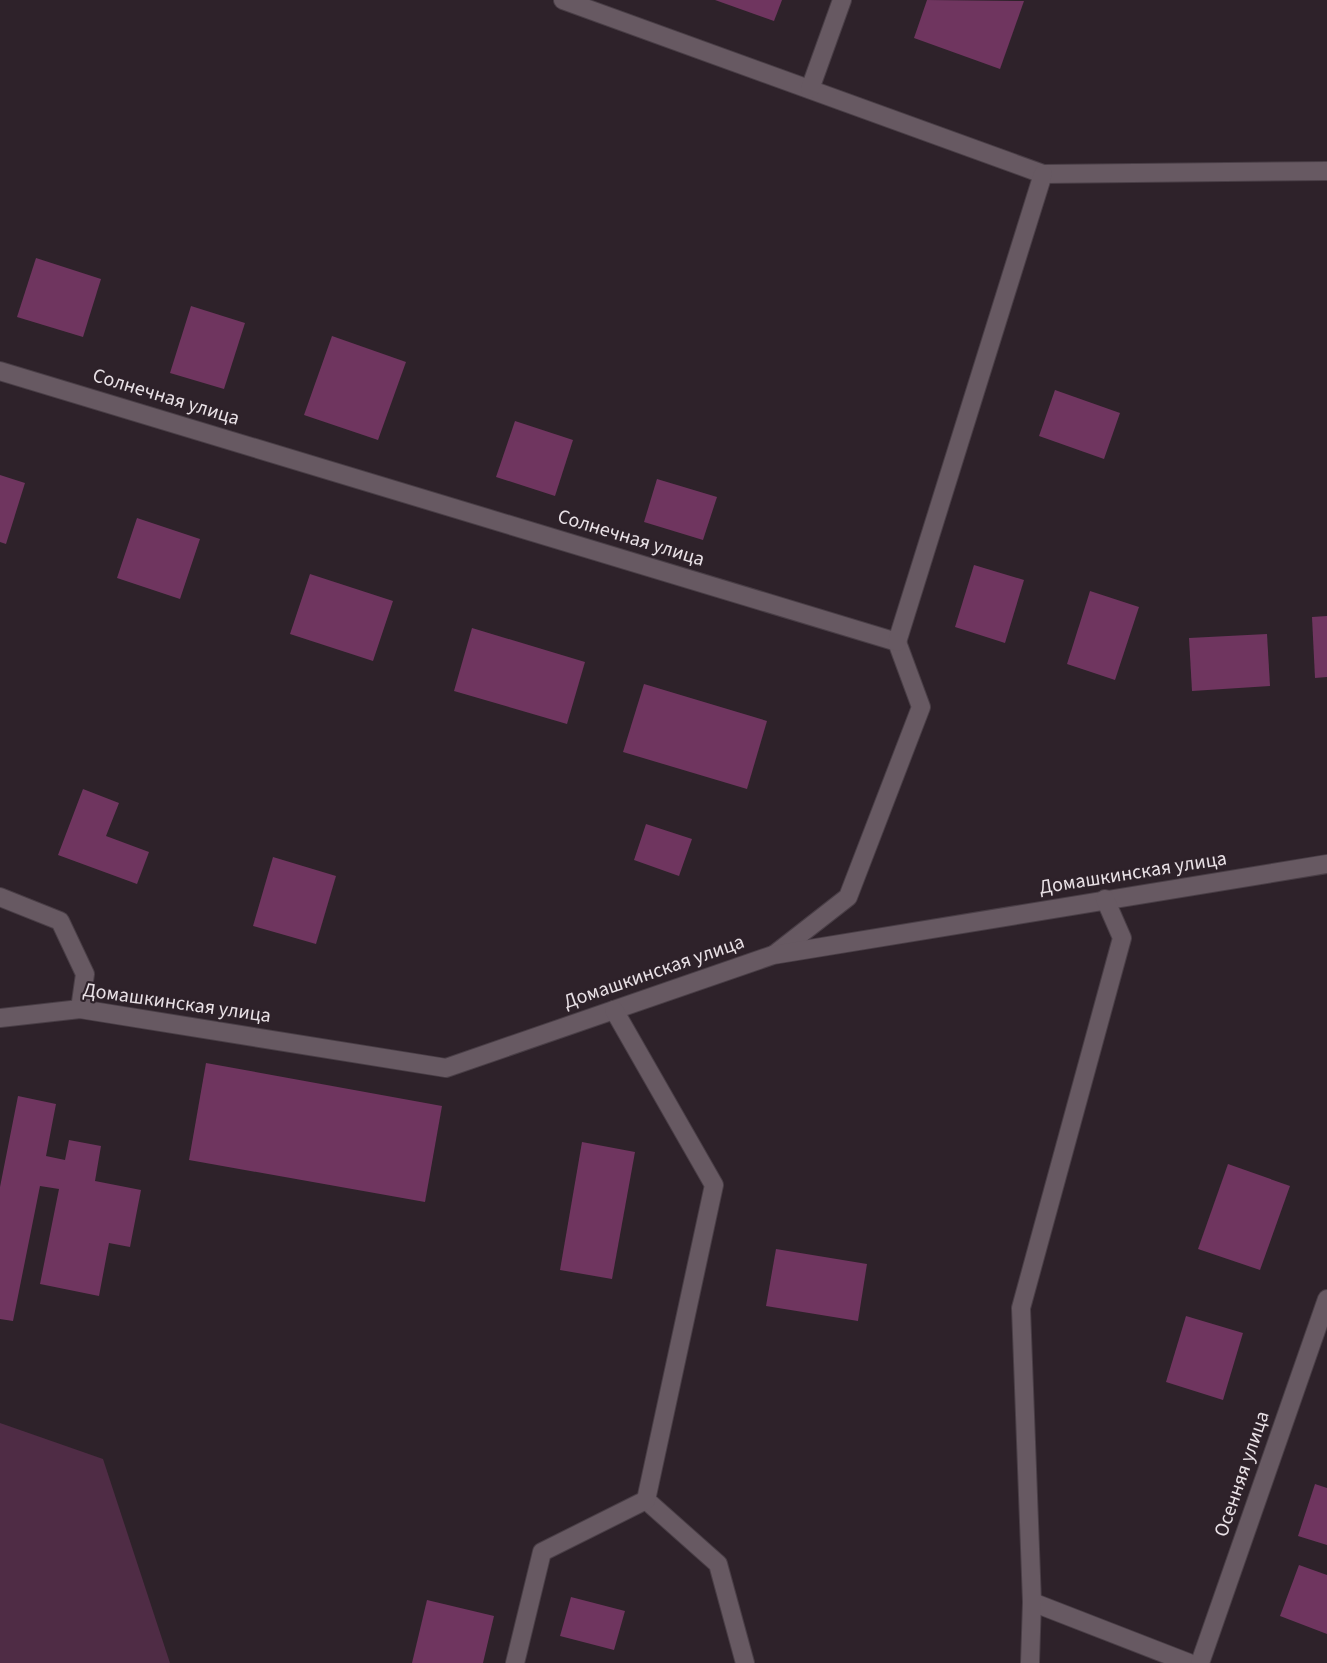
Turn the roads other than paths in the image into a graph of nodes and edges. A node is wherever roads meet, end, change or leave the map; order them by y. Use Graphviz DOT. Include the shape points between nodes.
graph roads {
  1 [pos="562,0"];
  2 [pos="842,0"];
  3 [pos="810,89"];
  4 [pos="1327,171"];
  5 [pos="1043,174"];
  6 [pos="0,371"];
  7 [pos="897,642"];
  8 [pos="1327,864"];
  9 [pos="0,897"];
  10 [pos="1106,900"];
  11 [pos="774,955"];
  12 [pos="80,1009"];
  13 [pos="614,1010"];
  14 [pos="0,1018"];
  15 [pos="1327,1299"];
  16 [pos="646,1500"];
  17 [pos="1032,1602"];
  18 [pos="514,1663"];
  19 [pos="746,1663"];
  20 [pos="1030,1663"];
  21 [pos="1189,1663"];
  22 [pos="1200,1663"];
  1 -- 3 [label="street"];
  2 -- 3 [label="street"];
  3 -- 5 [label="street"];
  4 -- 5 [label="street"];
  5 -- 7 [label="street"];
  6 -- 7 [label="street, Солнечная улица"];
  7 -- 11 [label="street" via="921,707 848,897"];
  8 -- 10 [label="street, Домашкинская улица"];
  9 -- 12 [label="street" via="60,921 85,974"];
  10 -- 11 [label="street, Домашкинская улица"];
  10 -- 17 [label="street" via="1122,938 1021,1308"];
  11 -- 13 [label="street, Домашкинская улица"];
  12 -- 13 [label="street, Домашкинская улица" via="446,1068"];
  12 -- 14 [label="street, Домашкинская улица"];
  13 -- 16 [label="street" via="714,1185"];
  15 -- 22 [label="street, Осенняя улица"];
  16 -- 18 [label="street" via="542,1552"];
  16 -- 19 [label="street" via="718,1564"];
  17 -- 20 [label="street"];
  17 -- 21 [label="street"];
}
